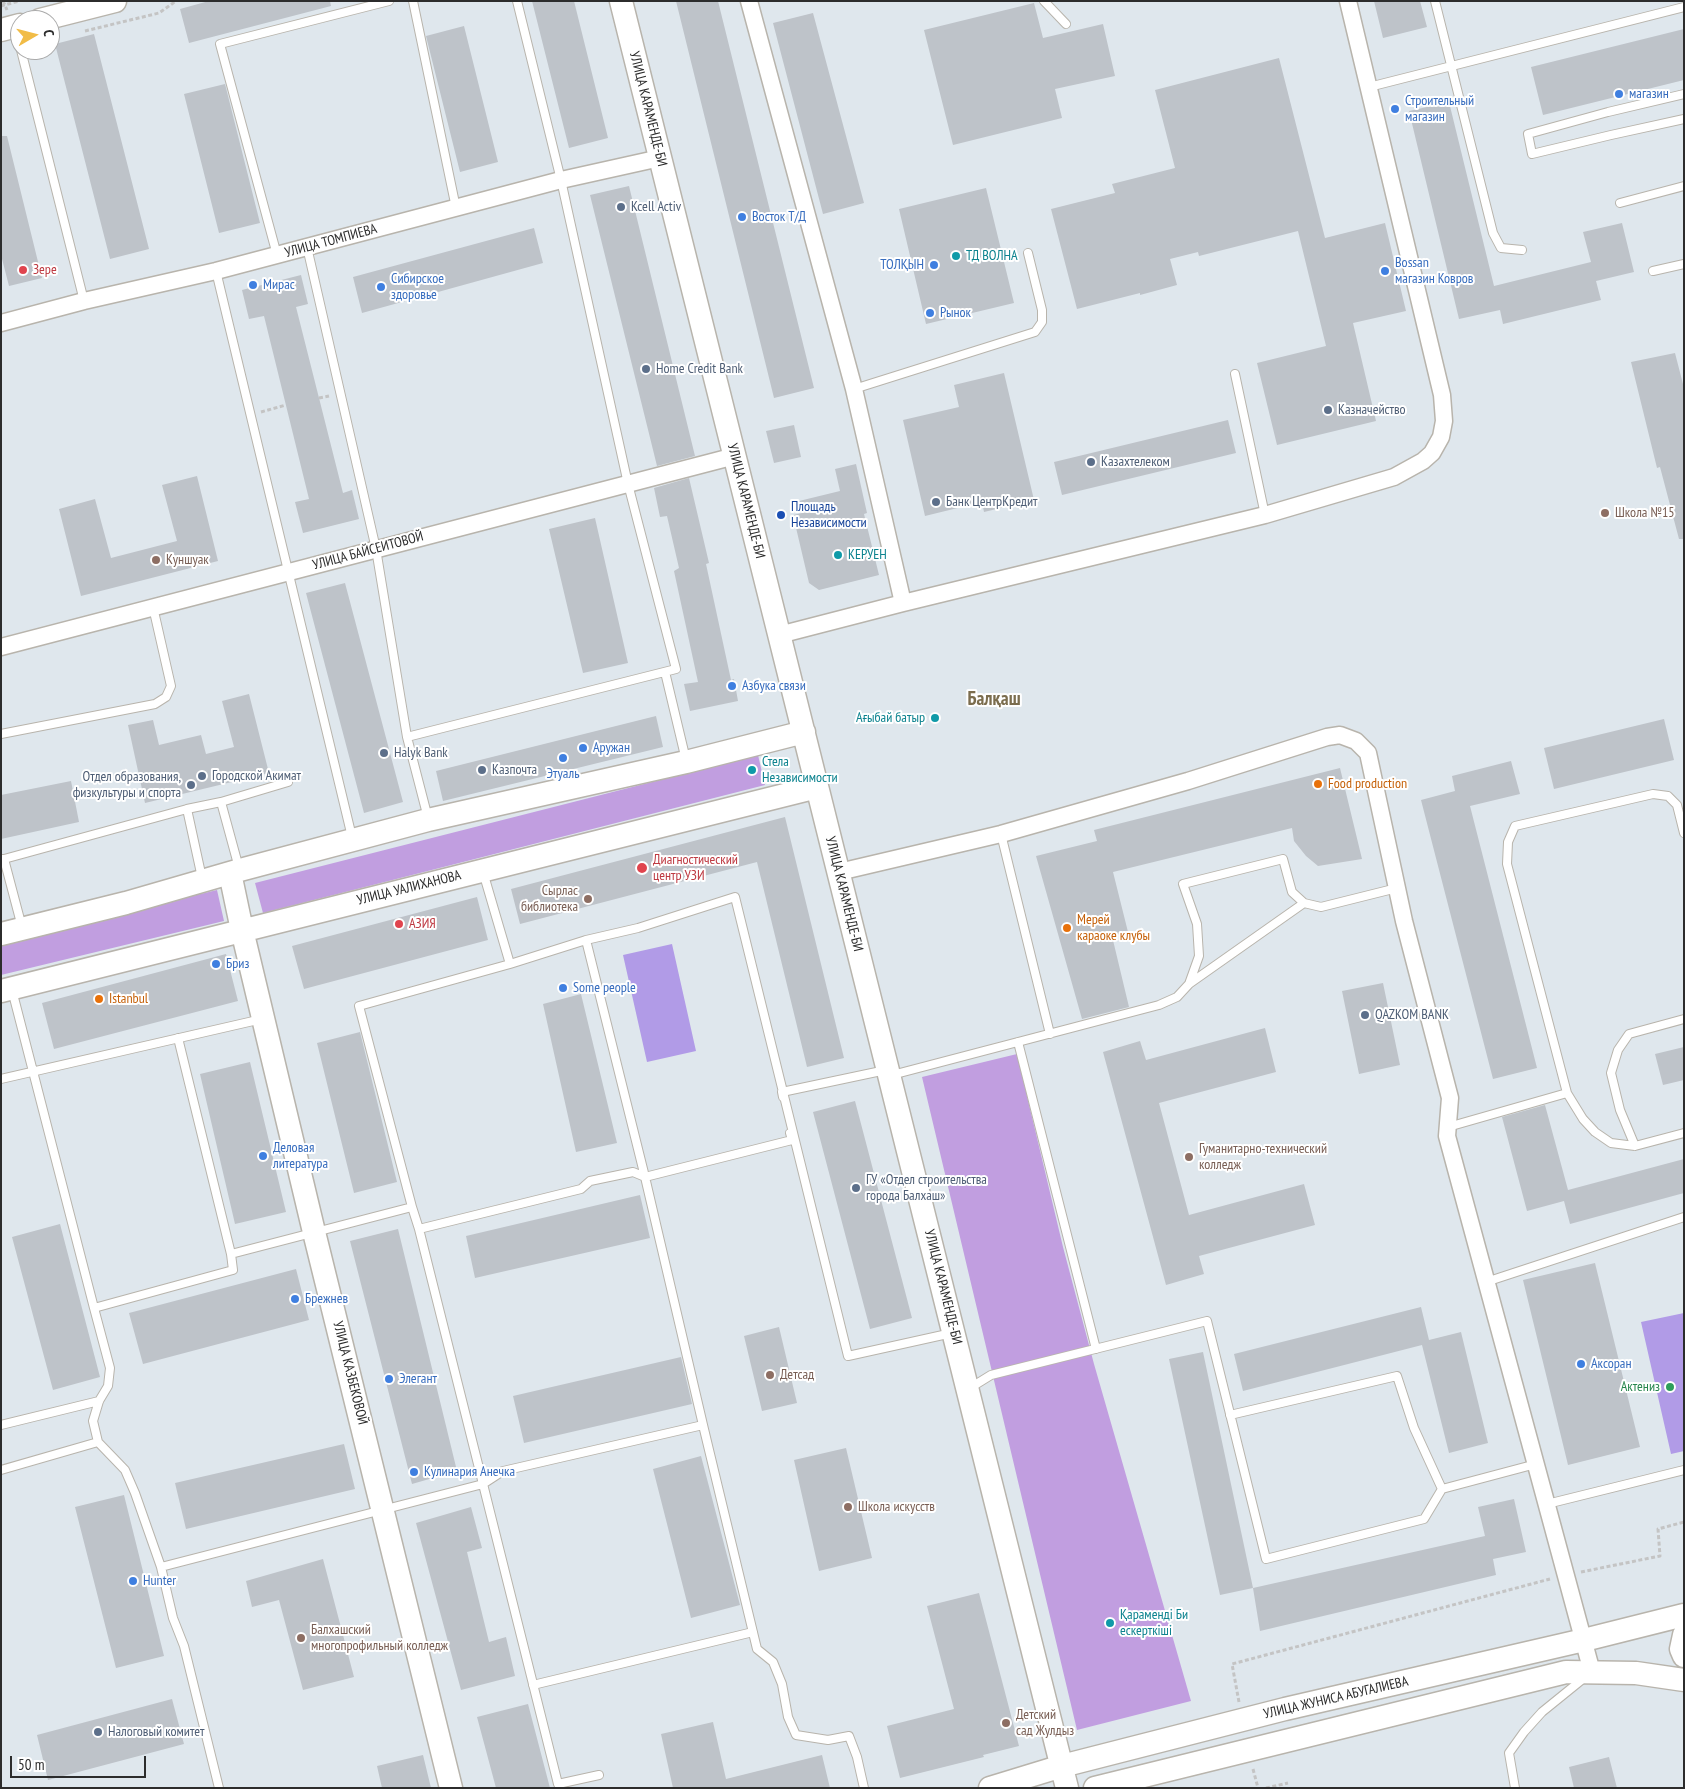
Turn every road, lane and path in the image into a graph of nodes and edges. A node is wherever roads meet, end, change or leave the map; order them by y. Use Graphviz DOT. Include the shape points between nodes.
graph roads {
  1 [pos="19,1"];
  2 [pos="115,1"];
  3 [pos="389,1"];
  4 [pos="413,1"];
  5 [pos="517,1"];
  6 [pos="621,1"];
  7 [pos="749,1"];
  8 [pos="1044,1"];
  9 [pos="1348,1"];
  10 [pos="1435,1"];
  11 [pos="1,6"];
  12 [pos="1684,7"];
  13 [pos="60,15"];
  14 [pos="1066,24"];
  15 [pos="21,60"];
  16 [pos="1452,66"];
  17 [pos="1369,87"];
  18 [pos="1684,94"];
  19 [pos="1684,119"];
  20 [pos="660,158"];
  21 [pos="561,180"];
  22 [pos="1684,186"];
  23 [pos="1620,203"];
  24 [pos="456,208"];
  25 [pos="307,247"];
  26 [pos="1522,250"];
  27 [pos="1028,253"];
  28 [pos="277,255"];
  29 [pos="1684,264"];
  30 [pos="216,270"];
  31 [pos="1654,271"];
  32 [pos="84,300"];
  33 [pos="1,323"];
  34 [pos="1235,374"];
  35 [pos="854,388"];
  36 [pos="286,405"];
  37 [pos="251,415"];
  38 [pos="735,456"];
  39 [pos="628,484"];
  40 [pos="1264,515"];
  41 [pos="376,549"];
  42 [pos="288,572"];
  43 [pos="903,603"];
  44 [pos="153,607"];
  45 [pos="779,635"];
  46 [pos="1,647"];
  47 [pos="665,672"];
  48 [pos="804,732"];
  49 [pos="1,734"];
  50 [pos="407,737"];
  51 [pos="686,762"];
  52 [pos="288,782"];
  53 [pos="817,786"];
  54 [pos="220,802"];
  55 [pos="187,809"];
  56 [pos="428,820"];
  57 [pos="1684,833"];
  58 [pos="1000,834"];
  59 [pos="352,841"];
  60 [pos="2,859"];
  61 [pos="482,870"];
  62 [pos="235,871"];
  63 [pos="839,872"];
  64 [pos="203,880"];
  65 [pos="1397,888"];
  66 [pos="1304,903"];
  67 [pos="242,930"];
  68 [pos="12,931"];
  69 [pos="586,940"];
  70 [pos="510,964"];
  71 [pos="1189,984"];
  72 [pos="6,990"];
  73 [pos="264,1018"];
  74 [pos="1684,1019"];
  75 [pos="1050,1034"];
  76 [pos="178,1038"];
  77 [pos="1018,1042"];
  78 [pos="32,1072"];
  79 [pos="889,1073"];
  80 [pos="1,1079"];
  81 [pos="782,1092"];
  82 [pos="1567,1093"];
  83 [pos="1448,1127"];
  84 [pos="1684,1133"];
  85 [pos="1635,1146"];
  86 [pos="645,1177"];
  87 [pos="412,1208"];
  88 [pos="1684,1217"];
  89 [pos="420,1229"];
  90 [pos="314,1232"];
  91 [pos="231,1254"];
  92 [pos="1486,1282"];
  93 [pos="94,1308"];
  94 [pos="954,1332"];
  95 [pos="1096,1349"];
  96 [pos="968,1389"];
  97 [pos="99,1400"];
  98 [pos="1230,1415"];
  99 [pos="1,1425"];
  100 [pos="703,1425"];
  101 [pos="98,1442"];
  102 [pos="1536,1464"];
  103 [pos="1,1470"];
  104 [pos="1684,1470"];
  105 [pos="482,1484"];
  106 [pos="1442,1489"];
  107 [pos="1547,1504"];
  108 [pos="383,1509"];
  109 [pos="1684,1522"];
  110 [pos="161,1568"];
  111 [pos="1566,1575"];
  112 [pos="1684,1615"];
  113 [pos="753,1632"];
  114 [pos="1684,1635"];
  115 [pos="1584,1640"];
  116 [pos="1684,1656"];
  117 [pos="1592,1672"];
  118 [pos="1684,1680"];
  119 [pos="533,1685"];
  120 [pos="1242,1720"];
  121 [pos="1247,1750"];
  122 [pos="1062,1766"];
  123 [pos="599,1775"];
  124 [pos="1288,1783"];
  125 [pos="219,1788"];
  126 [pos="451,1788"];
  127 [pos="864,1788"];
  128 [pos="990,1788"];
  129 [pos="1067,1788"];
  130 [pos="1095,1788"];
  131 [pos="1258,1788"];
  132 [pos="1266,1788"];
  133 [pos="1515,1788"];
  1 -- 11 [label="path"];
  2 -- 13 [label="main road"];
  3 -- 28 [label="lane" via="220,44"];
  4 -- 24 [label="lane"];
  5 -- 21 [label="lane"];
  6 -- 20 [label="main road, УЛИЦА КАРАМЕНДЕ-БИ"];
  7 -- 35 [label="street"];
  8 -- 14 [label="lane"];
  9 -- 17 [label="street"];
  10 -- 16 [label="lane"];
  12 -- 16 [label="lane"];
  15 -- 32 [label="lane"];
  16 -- 17 [label="lane"];
  16 -- 26 [label="lane" via="1493,233 1501,248"];
  17 -- 40 [label="street" via="1442,395 1444,421 1441,437 1423,461 1394,477"];
  18 -- 19 [label="lane" via="1528,134 1532,154"];
  20 -- 21 [label="street, УЛИЦА ТОМПИЕВА"];
  20 -- 38 [label="main road, УЛИЦА КАРАМЕНДЕ-БИ"];
  21 -- 24 [label="street, УЛИЦА ТОМПИЕВА"];
  21 -- 39 [label="lane"];
  22 -- 23 [label="lane"];
  24 -- 25 [label="street, УЛИЦА ТОМПИЕВА"];
  25 -- 28 [label="street, УЛИЦА ТОМПИЕВА"];
  25 -- 41 [label="lane"];
  27 -- 35 [label="lane" via="1043,316 1035,332"];
  28 -- 30 [label="street, УЛИЦА ТОМПИЕВА"];
  29 -- 31 [label="lane"];
  30 -- 32 [label="street, УЛИЦА ТОМПИЕВА"];
  30 -- 37 [label="lane"];
  32 -- 33 [label="street, УЛИЦА ТОМПИЕВА"];
  34 -- 40 [label="lane"];
  35 -- 43 [label="street"];
  36 -- 37 [label="path"];
  37 -- 42 [label="lane"];
  38 -- 39 [label="street, УЛИЦА БАЙСЕИТОВОЙ"];
  38 -- 45 [label="main road, УЛИЦА КАРАМЕНДЕ-БИ"];
  39 -- 41 [label="street, УЛИЦА БАЙСЕИТОВОЙ"];
  39 -- 47 [label="lane" via="676,669"];
  40 -- 43 [label="street"];
  41 -- 42 [label="street, УЛИЦА БАЙСЕИТОВОЙ"];
  41 -- 50 [label="lane"];
  42 -- 44 [label="street, УЛИЦА БАЙСЕИТОВОЙ"];
  42 -- 59 [label="lane"];
  43 -- 45 [label="street"];
  44 -- 46 [label="street, УЛИЦА БАЙСЕИТОВОЙ"];
  44 -- 49 [label="lane" via="170,686 166,698 155,704"];
  45 -- 48 [label="main road, УЛИЦА КАРАМЕНДЕ-БИ"];
  47 -- 50 [label="lane"];
  47 -- 51 [label="lane"];
  48 -- 51 [label="main road"];
  48 -- 53 [label="main road, УЛИЦА КАРАМЕНДЕ-БИ"];
  50 -- 56 [label="lane"];
  51 -- 56 [label="main road"];
  52 -- 54 [label="lane"];
  53 -- 61 [label="main road, УЛИЦА УАЛИХАНОВА"];
  53 -- 63 [label="main road, УЛИЦА КАРАМЕНДЕ-БИ"];
  54 -- 55 [label="lane"];
  54 -- 62 [label="lane"];
  55 -- 60 [label="lane"];
  55 -- 64 [label="lane"];
  56 -- 59 [label="main road"];
  57 -- 82 [label="lane" via="1677,805 1668,796 1652,794 1515,826 1508,842 1507,864"];
  58 -- 63 [label="street"];
  58 -- 65 [label="street" via="1340,735 1356,741 1368,753"];
  58 -- 75 [label="lane"];
  59 -- 62 [label="main road"];
  60 -- 68 [label="lane"];
  61 -- 67 [label="main road, УЛИЦА УАЛИХАНОВА"];
  61 -- 70 [label="lane"];
  62 -- 64 [label="main road"];
  62 -- 67 [label="main road, УЛИЦА КАЗБЕКОВОЙ"];
  63 -- 79 [label="main road, УЛИЦА КАРАМЕНДЕ-БИ"];
  64 -- 68 [label="main road"];
  65 -- 66 [label="lane" via="1321,906"];
  65 -- 83 [label="street" via="1450,1098"];
  66 -- 71 [label="lane"];
  66 -- 71 [label="lane" via="1292,892 1283,859 1183,884 1197,924 1199,956"];
  67 -- 72 [label="main road, УЛИЦА УАЛИХАНОВА"];
  67 -- 73 [label="main road, УЛИЦА КАЗБЕКОВОЙ"];
  69 -- 70 [label="lane"];
  69 -- 81 [label="lane" via="638,928 735,897"];
  69 -- 86 [label="lane"];
  70 -- 87 [label="lane" via="359,1006"];
  71 -- 75 [label="lane" via="1178,997 1159,1005"];
  72 -- 78 [label="lane"];
  73 -- 76 [label="lane"];
  73 -- 90 [label="main road, УЛИЦА КАЗБЕКОВОЙ"];
  74 -- 85 [label="lane" via="1629,1034 1618,1050 1611,1073 1620,1110"];
  75 -- 77 [label="lane"];
  76 -- 78 [label="lane"];
  76 -- 91 [label="lane"];
  77 -- 79 [label="lane"];
  77 -- 95 [label="lane"];
  78 -- 80 [label="lane"];
  78 -- 93 [label="lane"];
  79 -- 81 [label="lane"];
  79 -- 94 [label="main road, УЛИЦА КАРАМЕНДЕ-БИ"];
  81 -- 86 [label="lane" via="792,1140"];
  81 -- 94 [label="lane" via="848,1356"];
  82 -- 83 [label="lane"];
  82 -- 85 [label="lane" via="1595,1132 1611,1143"];
  83 -- 92 [label="street" via="1447,1136"];
  84 -- 85 [label="lane"];
  86 -- 89 [label="lane" via="633,1172 590,1181 581,1189"];
  86 -- 100 [label="lane"];
  87 -- 89 [label="lane"];
  87 -- 90 [label="lane"];
  88 -- 92 [label="lane"];
  89 -- 105 [label="lane"];
  90 -- 91 [label="lane"];
  90 -- 108 [label="main road, УЛИЦА КАЗБЕКОВОЙ"];
  91 -- 93 [label="lane" via="233,1270"];
  92 -- 102 [label="street"];
  93 -- 97 [label="lane" via="110,1368 108,1386"];
  94 -- 96 [label="main road, УЛИЦА КАРАМЕНДЕ-БИ"];
  95 -- 96 [label="lane" via="991,1375"];
  95 -- 98 [label="lane" via="1207,1321"];
  96 -- 122 [label="main road, УЛИЦА КАРАМЕНДЕ-БИ"];
  97 -- 99 [label="lane"];
  97 -- 101 [label="lane" via="93,1421"];
  98 -- 106 [label="lane" via="1397,1376 1414,1428"];
  98 -- 106 [label="lane" via="1266,1559 1424,1519"];
  100 -- 105 [label="lane" via="502,1471"];
  100 -- 113 [label="lane"];
  101 -- 103 [label="lane"];
  101 -- 110 [label="lane" via="125,1470"];
  102 -- 106 [label="lane"];
  102 -- 107 [label="street"];
  104 -- 107 [label="lane"];
  105 -- 108 [label="lane"];
  105 -- 119 [label="lane"];
  107 -- 111 [label="street"];
  108 -- 110 [label="lane"];
  108 -- 126 [label="main road, УЛИЦА КАЗБЕКОВОЙ"];
  109 -- 111 [label="path" via="1658,1529 1660,1556"];
  110 -- 125 [label="lane"];
  111 -- 115 [label="street"];
  111 -- 120 [label="path" via="1232,1664"];
  112 -- 115 [label="main road, УЛИЦА ЖУНИСА АБУГАЛИЕВА"];
  113 -- 119 [label="lane"];
  113 -- 127 [label="lane" via="757,1649 774,1662 796,1735 828,1740 849,1736"];
  114 -- 116 [label="main road"];
  115 -- 117 [label="street"];
  115 -- 120 [label="main road, УЛИЦА ЖУНИСА АБУГАЛИЕВА"];
  117 -- 118 [label="main road, УЛИЦА ЖУНИСА АБУГАЛИЕВА" via="1636,1673"];
  117 -- 121 [label="main road, УЛИЦА ЖУНИСА АБУГАЛИЕВА" via="1566,1672"];
  117 -- 133 [label="lane" via="1542,1712 1509,1753"];
  119 -- 123 [label="lane" via="558,1784"];
  120 -- 122 [label="main road, УЛИЦА ЖУНИСА АБУГАЛИЕВА"];
  121 -- 130 [label="main road, УЛИЦА ЖУНИСА АБУГАЛИЕВА"];
  121 -- 131 [label="path"];
  122 -- 128 [label="main road, УЛИЦА ЖУНИСА АБУГАЛИЕВА"];
  122 -- 129 [label="main road, УЛИЦА КАРАМЕНДЕ-БИ"];
  124 -- 132 [label="path"];
}
